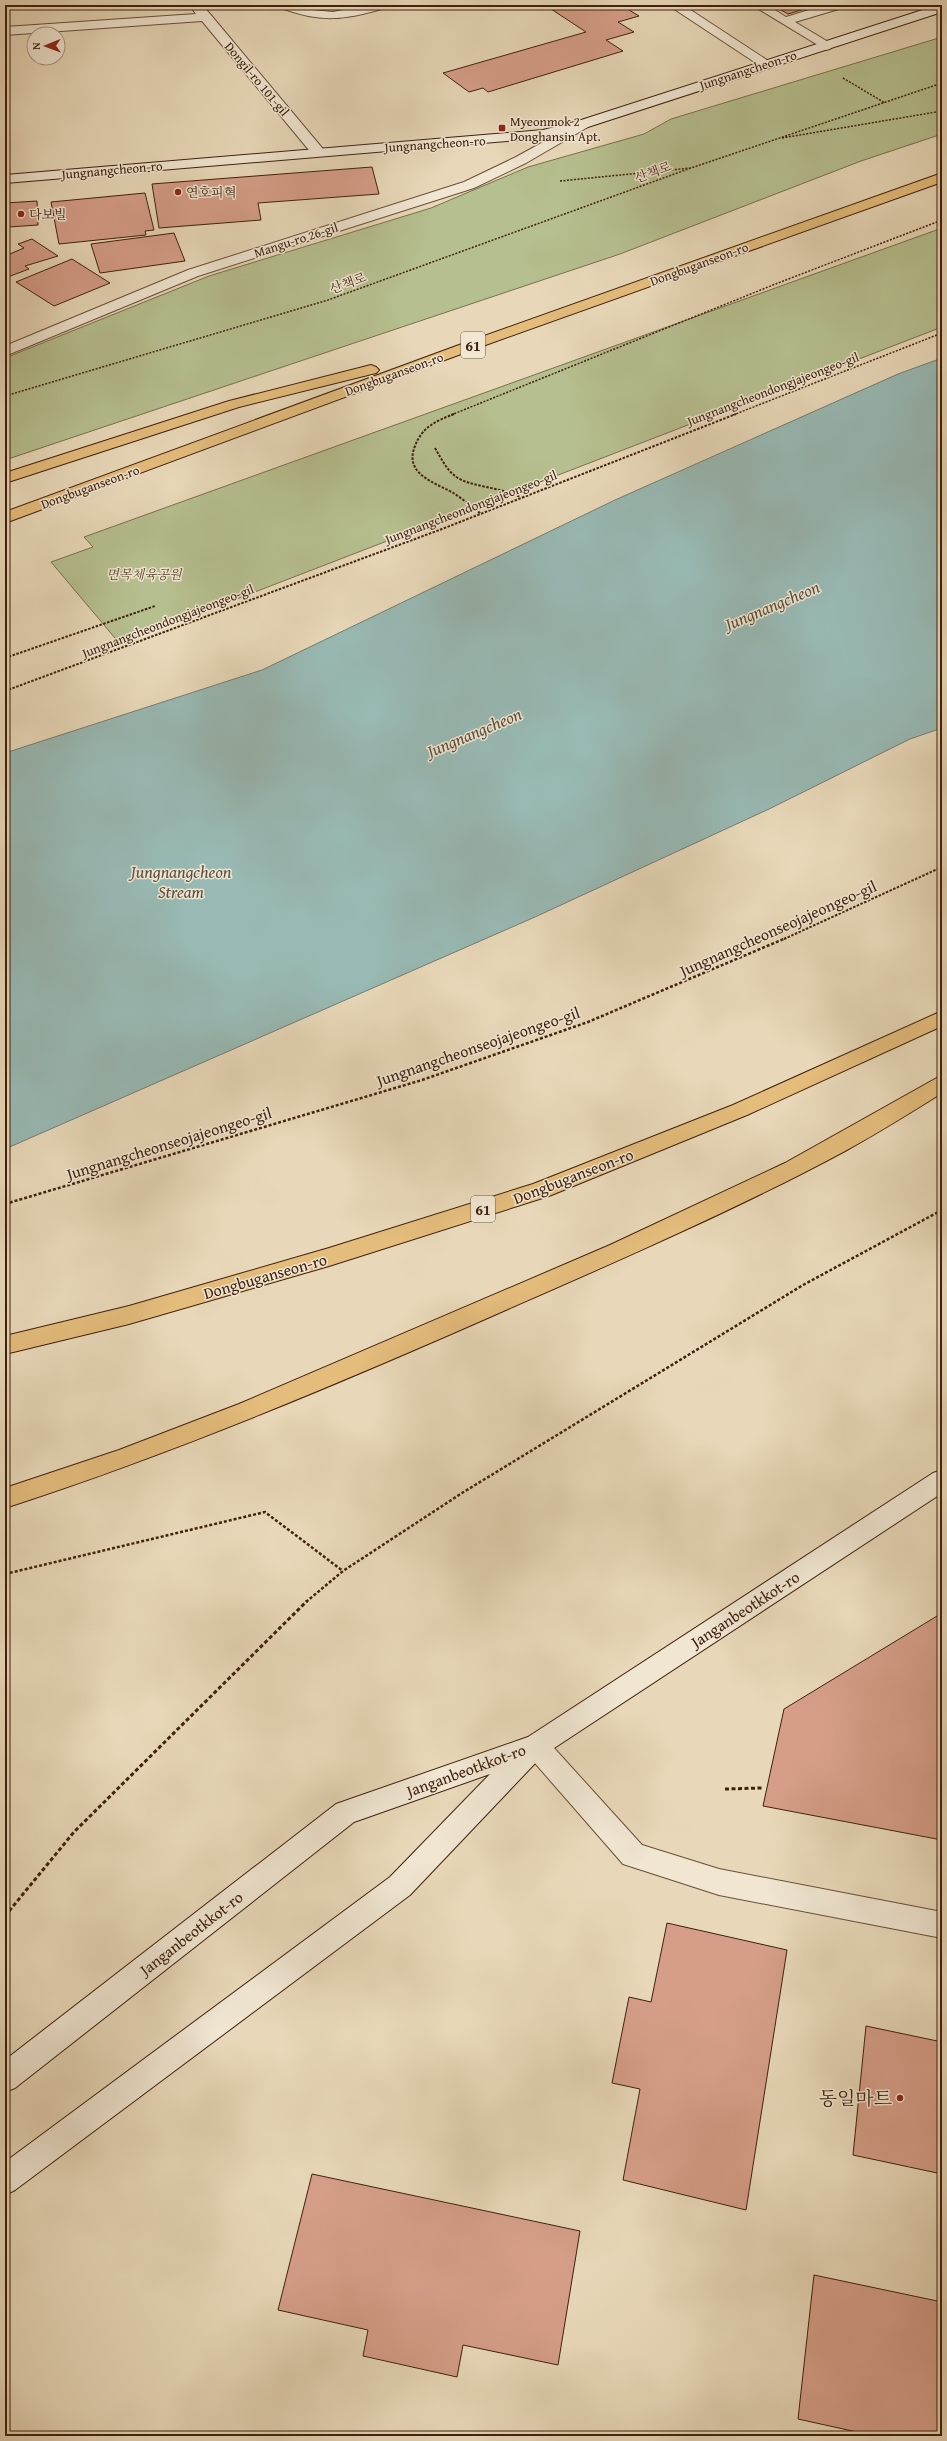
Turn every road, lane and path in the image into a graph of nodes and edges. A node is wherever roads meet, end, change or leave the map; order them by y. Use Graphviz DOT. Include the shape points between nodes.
graph roads {
  1 [pos="195,5"];
  2 [pos="285,5"];
  3 [pos="381,5"];
  4 [pos="674,5"];
  5 [pos="758,5"];
  6 [pos="838,5"];
  7 [pos="942,8"];
  8 [pos="206,18"];
  9 [pos="785,21"];
  10 [pos="5,31"];
  11 [pos="826,46"];
  12 [pos="767,64"];
  13 [pos="942,83"];
  14 [pos="942,111"];
  15 [pos="583,124"];
  16 [pos="775,139"];
  17 [pos="318,152"];
  18 [pos="691,168"];
  19 [pos="942,177"];
  20 [pos="5,179"];
  21 [pos="558,181"];
  22 [pos="942,220"];
  23 [pos="942,333"];
  24 [pos="475,344"];
  25 [pos="5,351"];
  26 [pos="5,396"];
  27 [pos="435,448"];
  28 [pos="5,478"];
  29 [pos="521,497"];
  30 [pos="480,513"];
  31 [pos="5,518"];
  32 [pos="155,606"];
  33 [pos="5,658"];
  34 [pos="5,691"];
  35 [pos="942,867"];
  36 [pos="942,1018"];
  37 [pos="942,1083"];
  38 [pos="5,1204"];
  39 [pos="942,1210"];
  40 [pos="5,1345"];
  41 [pos="942,1480"];
  42 [pos="5,1498"];
  43 [pos="343,1571"];
  44 [pos="5,1574"];
  45 [pos="536,1746"];
  46 [pos="762,1788"];
  47 [pos="725,1789"];
  48 [pos="5,1916"];
  49 [pos="942,1925"];
  50 [pos="5,2078"];
  51 [pos="5,2180"];
  1 -- 8 [label="street, Dongil-ro 101-gil"];
  2 -- 3 [label="street" via="320,16 335,17"];
  4 -- 12 [label="street"];
  5 -- 9 [label="street"];
  6 -- 9 [label="street"];
  7 -- 11 [label="street, Jungnangcheon-ro"];
  8 -- 10 [label="street"];
  8 -- 17 [label="street, Dongil-ro 101-gil"];
  9 -- 11 [label="street"];
  11 -- 12 [label="street, Jungnangcheon-ro"];
  12 -- 15 [label="street, Jungnangcheon-ro"];
  13 -- 16 [label="path, 산책로"];
  14 -- 16 [label="path, 산책로" via="841,130"];
  15 -- 17 [label="street, Jungnangcheon-ro" via="526,137"];
  15 -- 25 [label="street, Mangu-ro 26-gil" via="534,153 469,185 193,273"];
  16 -- 18 [label="path, 산책로"];
  17 -- 20 [label="street, Jungnangcheon-ro"];
  18 -- 21 [label="path, 산책로"];
  18 -- 26 [label="path, 산책로" via="328,300"];
  19 -- 24 [label="highway, Dongbuganseon-ro / 61"];
  22 -- 30 [label="path" via="431,423 415,442 412,452 413,464 422,476 454,494"];
  23 -- 29 [label="path, Jungnangcheondongjajeongeo-gil"];
  24 -- 28 [label="highway" via="234,404"];
  24 -- 31 [label="highway, Dongbuganseon-ro / 61"];
  27 -- 29 [label="path" via="445,465 457,477 502,487"];
  29 -- 30 [label="path, Jungnangcheondongjajeongeo-gil"];
  30 -- 34 [label="path, Jungnangcheondongjajeongeo-gil"];
  32 -- 33 [label="path"];
  35 -- 38 [label="path, Jungnangcheonseojajeongeo-gil" via="749,955 588,1022 528,1044 422,1080"];
  36 -- 40 [label="highway, Dongbuganseon-ro / 61" via="740,1110 542,1190 152,1309"];
  37 -- 42 [label="highway" via="838,1145 640,1241 216,1424"];
  39 -- 43 [label="path" via="803,1285 462,1493"];
  41 -- 45 [label="street, Janganbeotkkot-ro"];
  43 -- 44 [label="path" via="265,1512"];
  43 -- 48 [label="path" via="298,1609 74,1832"];
  45 -- 49 [label="street" via="633,1855 719,1882"];
  45 -- 50 [label="street, Janganbeotkkot-ro" via="345,1813"];
  45 -- 51 [label="street" via="400,1886"];
  46 -- 47 [label="path"];
}
